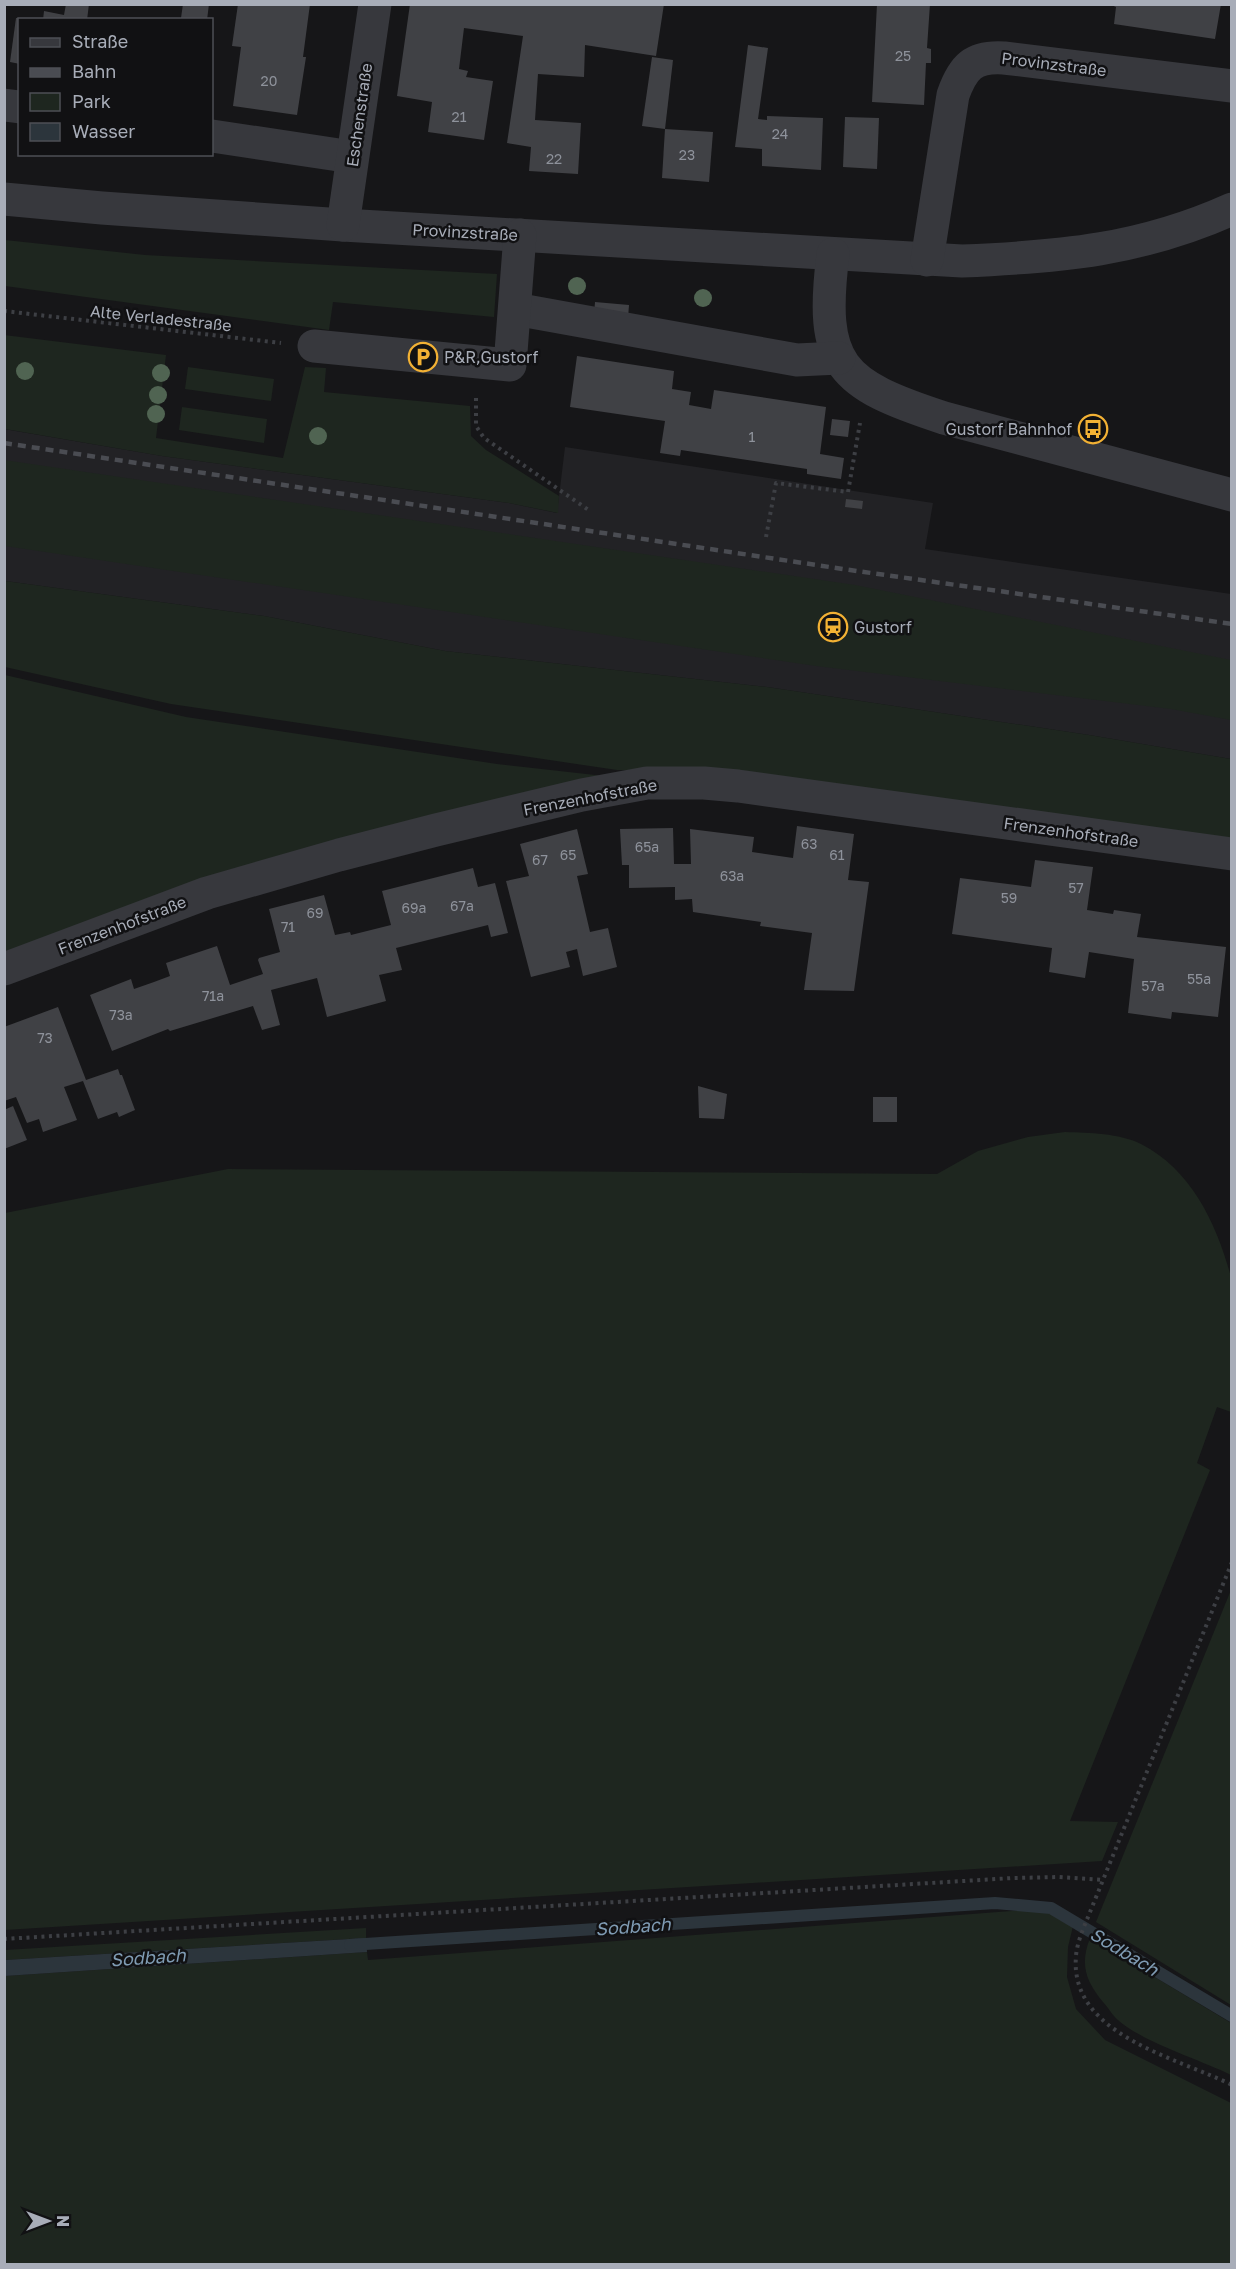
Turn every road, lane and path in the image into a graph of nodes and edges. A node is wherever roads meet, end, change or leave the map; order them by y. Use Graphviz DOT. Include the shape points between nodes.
graph roads {
  1 [pos="375,4"];
  2 [pos="1232,86"];
  3 [pos="213,136"];
  4 [pos="352,158"];
  5 [pos="4,199"];
  6 [pos="1232,209"];
  7 [pos="343,225"];
  8 [pos="520,235"];
  9 [pos="833,254"];
  10 [pos="927,260"];
  11 [pos="514,309"];
  12 [pos="4,311"];
  13 [pos="314,346"];
  14 [pos="839,358"];
  15 [pos="478,362"];
  16 [pos="866,387"];
  17 [pos="1232,495"];
  18 [pos="590,512"];
  19 [pos="766,537"];
  20 [pos="1232,854"];
  21 [pos="4,969"];
  22 [pos="1232,1562"];
  23 [pos="1103,1880"];
  24 [pos="4,1939"];
  25 [pos="1232,2085"];
  1 -- 4 [label="street, Eschenstraße"];
  2 -- 10 [label="street, Provinzstraße" via="1004,57 978,60 961,75 953,95"];
  3 -- 4 [label="street"];
  4 -- 7 [label="street, Eschenstraße"];
  5 -- 7 [label="street, Provinzstraße"];
  6 -- 10 [label="street, Provinzstraße" via="1176,232 1093,250 1011,259"];
  7 -- 8 [label="street, Provinzstraße"];
  8 -- 9 [label="street, Provinzstraße"];
  8 -- 11 [label="street"];
  9 -- 10 [label="street, Provinzstraße"];
  9 -- 14 [label="street" via="828,321"];
  11 -- 14 [label="street" via="797,360"];
  11 -- 15 [label="street" via="510,365"];
  12 -- 13 [label="path, Alte Verladestraße"];
  13 -- 15 [label="street"];
  14 -- 16 [label="street"];
  15 -- 18 [label="path" via="475,420 479,433"];
  16 -- 17 [label="street" via="944,418"];
  16 -- 19 [label="path" via="848,492 776,483"];
  20 -- 21 [label="street, Frenzenhofstraße" via="738,786 647,783 436,830 240,882"];
  22 -- 23 [label="path"];
  23 -- 24 [label="path" via="1013,1878"];
  23 -- 25 [label="path" via="1080,1938 1076,1963 1078,1984 1088,2006 1123,2036"];
}
